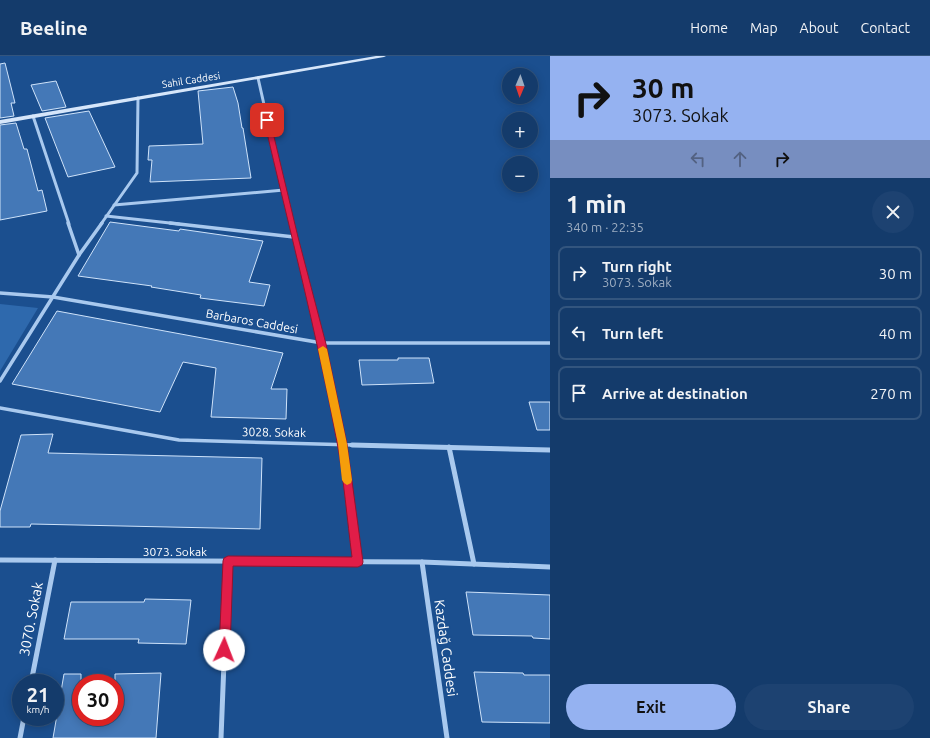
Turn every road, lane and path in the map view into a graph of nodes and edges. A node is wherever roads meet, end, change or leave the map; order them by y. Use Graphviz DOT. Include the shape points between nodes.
graph roads {
  1 [pos="384,56"];
  2 [pos="258,78"];
  3 [pos="138,98"];
  4 [pos="33,116"];
  5 [pos="0,122"];
  6 [pos="284,190"];
  7 [pos="114,205"];
  8 [pos="106,216"];
  9 [pos="294,237"];
  10 [pos="79,255"];
  11 [pos="0,292"];
  12 [pos="53,297"];
  13 [pos="550,343"];
  14 [pos="322,344"];
  15 [pos="0,381"];
  16 [pos="0,408"];
  17 [pos="342,444"];
  18 [pos="449,447"];
  19 [pos="550,450"];
  20 [pos="0,560"];
  21 [pos="55,560"];
  22 [pos="228,561"];
  23 [pos="358,562"];
  24 [pos="422,562"];
  25 [pos="474,564"];
  26 [pos="550,567"];
  27 [pos="32,674"];
  28 [pos="22,726"];
  29 [pos="20,738"];
  30 [pos="221,738"];
  31 [pos="447,738"];
  1 -- 2 [label="street, Sahil Caddesi"];
  2 -- 3 [label="street, Sahil Caddesi"];
  2 -- 6 [label="street"];
  3 -- 4 [label="street, Sahil Caddesi"];
  3 -- 7 [label="street" via="137,173"];
  4 -- 5 [label="street, Sahil Caddesi"];
  4 -- 10 [label="street"];
  6 -- 7 [label="street"];
  6 -- 9 [label="street"];
  7 -- 8 [label="street"];
  8 -- 9 [label="street"];
  8 -- 10 [label="street"];
  9 -- 14 [label="street"];
  10 -- 12 [label="street"];
  11 -- 12 [label="street, Barbaros Caddesi"];
  12 -- 14 [label="street, Barbaros Caddesi"];
  12 -- 15 [label="street"];
  13 -- 14 [label="street, Barbaros Caddesi"];
  14 -- 17 [label="street"];
  16 -- 17 [label="street, 3028. Sokak" via="179,440"];
  17 -- 18 [label="street, 3028. Sokak"];
  17 -- 23 [label="street"];
  18 -- 19 [label="street, 3028. Sokak"];
  18 -- 25 [label="street"];
  20 -- 21 [label="street, 3073. Sokak"];
  21 -- 22 [label="street, 3073. Sokak"];
  21 -- 27 [label="street, 3070. Sokak"];
  22 -- 23 [label="street, 3073. Sokak"];
  22 -- 30 [label="street"];
  23 -- 24 [label="street, 3073. Sokak"];
  24 -- 25 [label="street, 3073. Sokak"];
  24 -- 31 [label="street, Kazdağ Caddesi"];
  25 -- 26 [label="street, 3073. Sokak"];
  28 -- 29 [label="street"];
}
